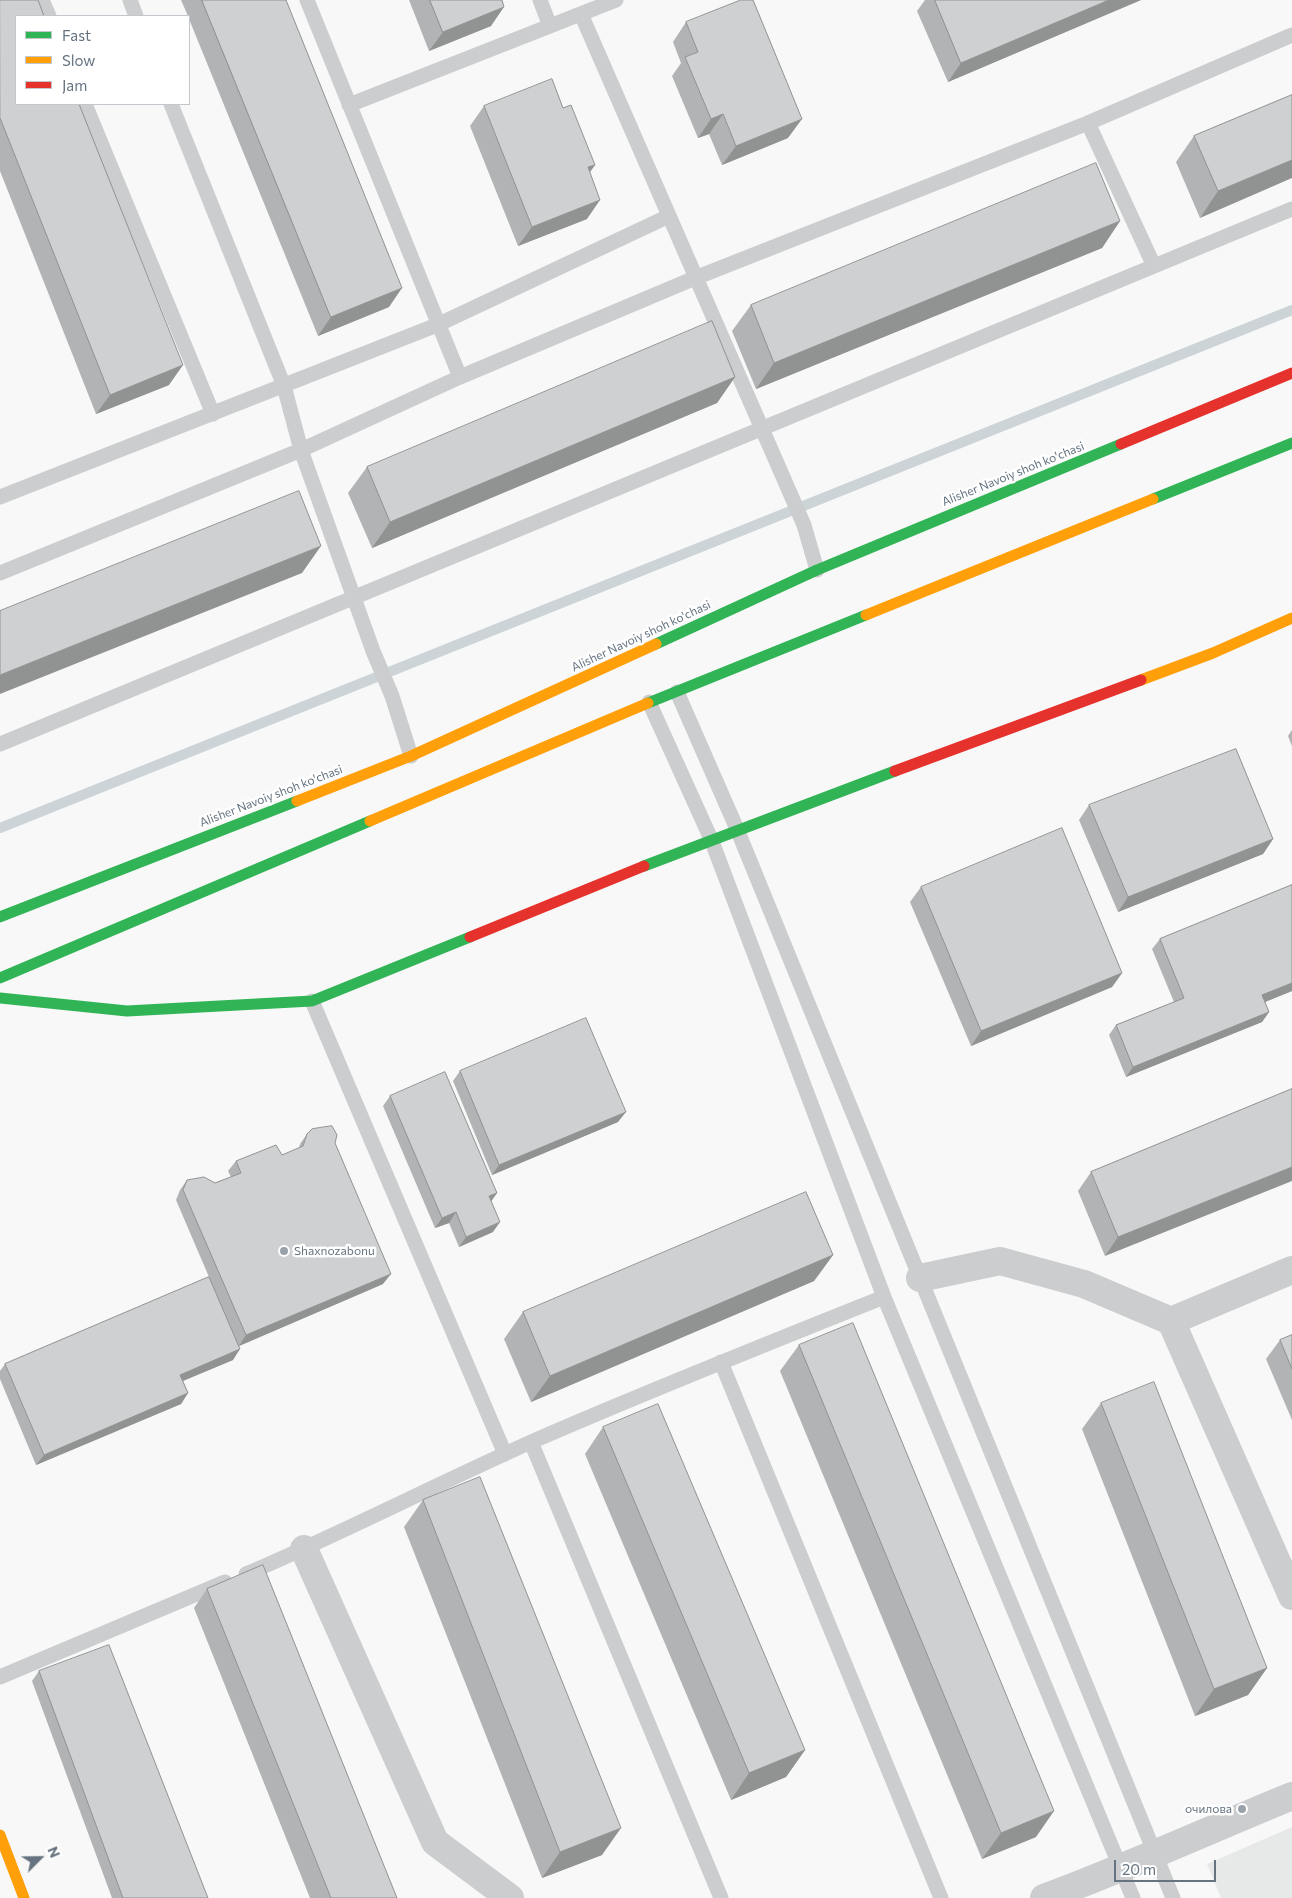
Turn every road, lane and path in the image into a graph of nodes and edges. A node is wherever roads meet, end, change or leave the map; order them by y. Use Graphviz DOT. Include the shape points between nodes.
graph roads {
  1 [pos="42,0"];
  2 [pos="130,0"];
  3 [pos="307,0"];
  4 [pos="540,0"];
  5 [pos="611,1"];
  6 [pos="581,14"];
  7 [pos="48,15"];
  8 [pos="136,15"];
  9 [pos="550,26"];
  10 [pos="1292,35"];
  11 [pos="85,105"];
  12 [pos="171,105"];
  13 [pos="349,105"];
  14 [pos="1088,123"];
  15 [pos="1292,209"];
  16 [pos="669,216"];
  17 [pos="1154,266"];
  18 [pos="695,278"];
  19 [pos="437,325"];
  20 [pos="1292,373"];
  21 [pos="460,377"];
  22 [pos="284,386"];
  23 [pos="212,414"];
  24 [pos="762,428"];
  25 [pos="1292,443"];
  26 [pos="301,450"];
  27 [pos="2,491"];
  28 [pos="817,570"];
  29 [pos="0,573"];
  30 [pos="354,597"];
  31 [pos="1292,618"];
  32 [pos="677,692"];
  33 [pos="649,702"];
  34 [pos="0,744"];
  35 [pos="411,756"];
  36 [pos="737,829"];
  37 [pos="711,839"];
  38 [pos="0,917"];
  39 [pos="0,978"];
  40 [pos="0,998"];
  41 [pos="312,1001"];
  42 [pos="1292,1270"];
  43 [pos="920,1278"];
  44 [pos="884,1297"];
  45 [pos="1171,1321"];
  46 [pos="721,1362"];
  47 [pos="531,1442"];
  48 [pos="505,1454"];
  49 [pos="304,1549"];
  50 [pos="1292,1596"];
  51 [pos="0,1676"];
  52 [pos="1292,1796"];
  53 [pos="0,1835"];
  54 [pos="1154,1853"];
  55 [pos="1122,1869"];
  56 [pos="24,1898"];
  57 [pos="510,1898"];
  58 [pos="721,1898"];
  59 [pos="941,1898"];
  60 [pos="1044,1898"];
  61 [pos="1133,1898"];
  62 [pos="1172,1898"];
  1 -- 7 [label="lane"];
  2 -- 8 [label="lane"];
  3 -- 13 [label="lane"];
  4 -- 9 [label="lane"];
  5 -- 6 [label="lane"];
  6 -- 9 [label="lane"];
  6 -- 16 [label="lane"];
  9 -- 13 [label="lane"];
  10 -- 14 [label="lane"];
  11 -- 23 [label="lane"];
  12 -- 22 [label="lane"];
  13 -- 19 [label="lane"];
  14 -- 17 [label="lane"];
  14 -- 18 [label="lane"];
  15 -- 17 [label="lane"];
  16 -- 18 [label="lane"];
  16 -- 19 [label="lane"];
  17 -- 24 [label="lane"];
  18 -- 21 [label="lane"];
  18 -- 24 [label="lane"];
  19 -- 21 [label="lane"];
  19 -- 22 [label="lane"];
  20 -- 28 [label="main road, Alisher Navoiy shoh ko'chasi"];
  21 -- 26 [label="lane"];
  22 -- 23 [label="lane"];
  22 -- 26 [label="lane"];
  23 -- 27 [label="lane"];
  24 -- 28 [label="lane" via="804,525"];
  24 -- 30 [label="lane"];
  25 -- 32 [label="main road"];
  26 -- 29 [label="lane"];
  26 -- 30 [label="lane"];
  28 -- 35 [label="main road, Alisher Navoiy shoh ko'chasi"];
  30 -- 34 [label="lane"];
  30 -- 35 [label="lane"];
  31 -- 36 [label="main road" via="1213,653"];
  32 -- 33 [label="main road"];
  32 -- 36 [label="lane"];
  33 -- 37 [label="lane"];
  33 -- 39 [label="main road"];
  35 -- 38 [label="main road, Alisher Navoiy shoh ko'chasi"];
  36 -- 37 [label="main road"];
  36 -- 43 [label="lane"];
  37 -- 41 [label="main road"];
  37 -- 44 [label="lane"];
  40 -- 41 [label="main road" via="127,1011"];
  41 -- 48 [label="lane"];
  42 -- 45 [label="street"];
  43 -- 45 [label="street" via="1000,1261 1084,1284"];
  43 -- 54 [label="lane"];
  44 -- 46 [label="lane"];
  44 -- 55 [label="lane"];
  45 -- 50 [label="street"];
  46 -- 47 [label="lane"];
  46 -- 59 [label="lane"];
  47 -- 48 [label="lane"];
  47 -- 58 [label="lane"];
  48 -- 49 [label="lane"];
  49 -- 51 [label="lane"];
  49 -- 57 [label="street" via="435,1842"];
  52 -- 54 [label="street"];
  53 -- 56 [label="main road"];
  54 -- 55 [label="street"];
  54 -- 62 [label="lane"];
  55 -- 60 [label="street"];
  55 -- 61 [label="lane"];
}
